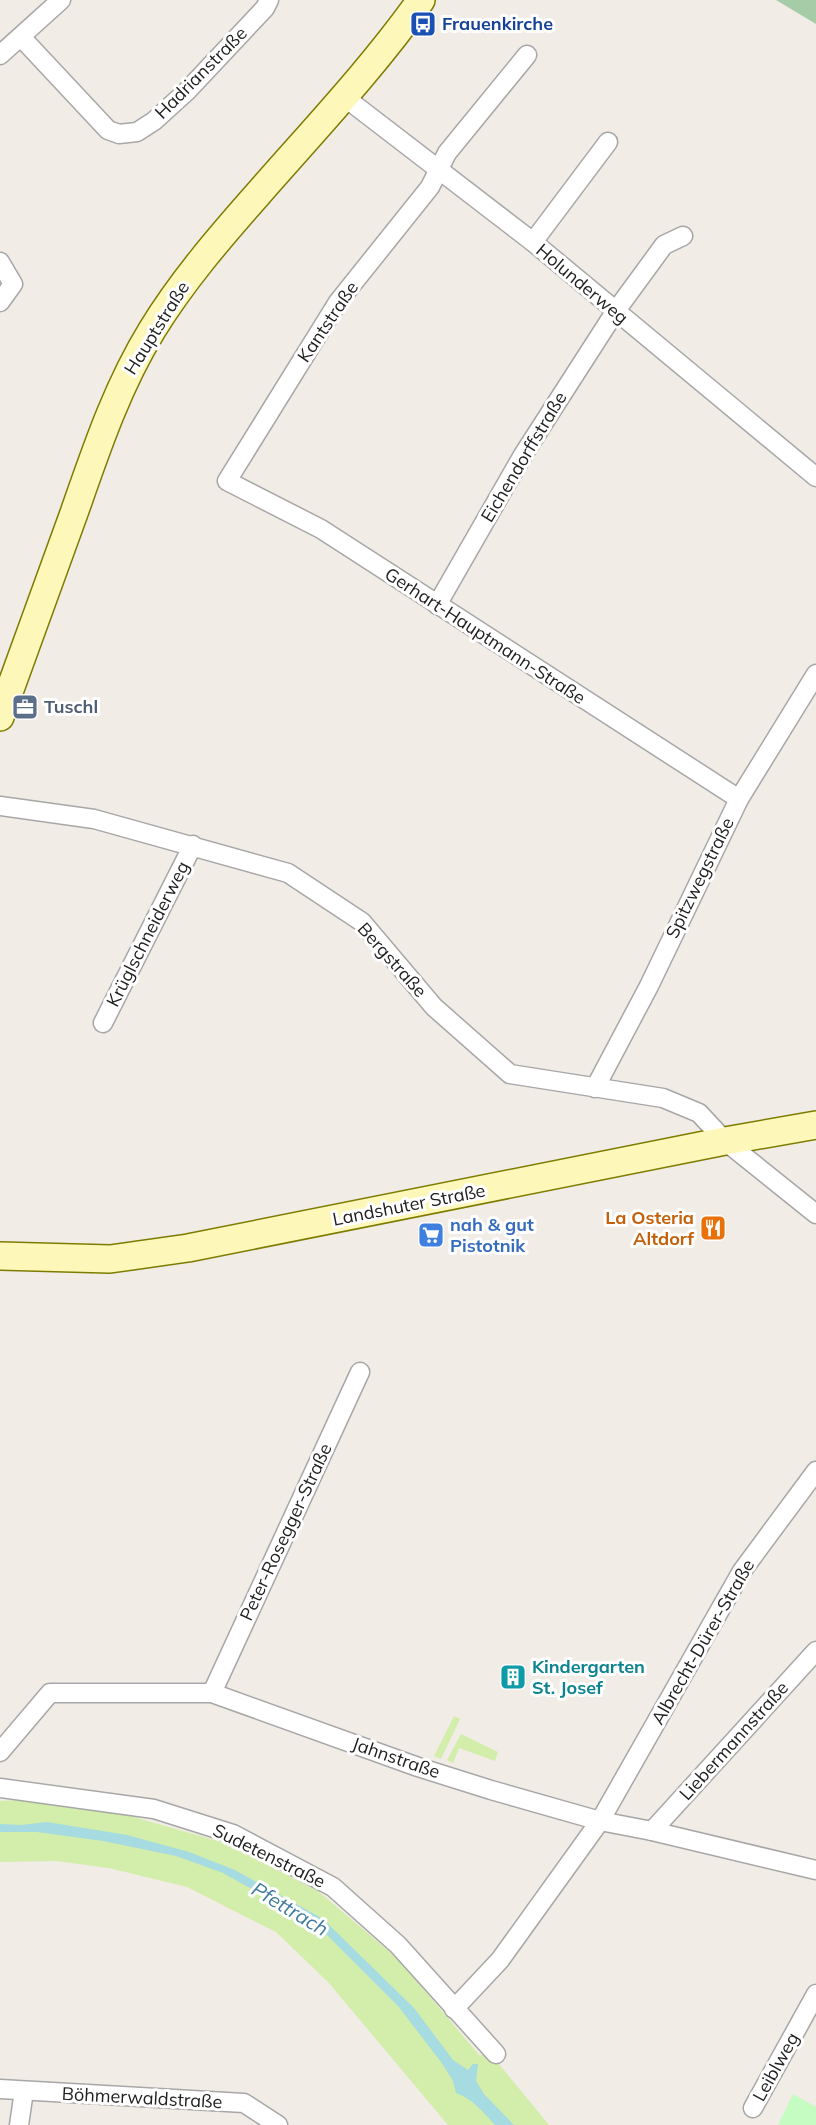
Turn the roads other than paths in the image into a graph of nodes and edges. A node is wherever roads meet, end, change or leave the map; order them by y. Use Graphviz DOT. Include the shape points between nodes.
graph roads {
  1 [pos="61,0"];
  2 [pos="269,0"];
  3 [pos="421,0"];
  4 [pos="21,37"];
  5 [pos="0,55"];
  6 [pos="527,55"];
  7 [pos="344,96"];
  8 [pos="608,142"];
  9 [pos="438,170"];
  10 [pos="683,236"];
  11 [pos="533,242"];
  12 [pos="0,262"];
  13 [pos="0,302"];
  14 [pos="615,312"];
  15 [pos="816,477"];
  16 [pos="227,481"];
  17 [pos="436,605"];
  18 [pos="816,674"];
  19 [pos="0,717"];
  20 [pos="739,799"];
  21 [pos="0,806"];
  22 [pos="193,846"];
  23 [pos="103,1023"];
  24 [pos="595,1088"];
  25 [pos="816,1125"];
  26 [pos="725,1141"];
  27 [pos="816,1214"];
  28 [pos="0,1256"];
  29 [pos="360,1372"];
  30 [pos="816,1471"];
  31 [pos="816,1651"];
  32 [pos="212,1693"];
  33 [pos="0,1752"];
  34 [pos="0,1788"];
  35 [pos="600,1821"];
  36 [pos="652,1831"];
  37 [pos="816,1870"];
  38 [pos="816,1995"];
  39 [pos="454,2009"];
  40 [pos="496,2054"];
  41 [pos="0,2090"];
  42 [pos="24,2091"];
  43 [pos="753,2108"];
  44 [pos="20,2125"];
  45 [pos="278,2125"];
  1 -- 4 [label="street"];
  2 -- 4 [label="street, Hadrianstraße" via="187,91 136,132 119,134 108,130"];
  3 -- 7 [label="street, Hauptstraße"];
  4 -- 5 [label="street"];
  6 -- 9 [label="street, Kantstraße" via="447,153"];
  7 -- 9 [label="street, Holunderweg"];
  7 -- 19 [label="street, Hauptstraße" via="198,265 152,329 130,368 103,428"];
  8 -- 11 [label="street"];
  9 -- 11 [label="street, Holunderweg"];
  9 -- 16 [label="street, Kantstraße" via="430,188 338,302"];
  10 -- 14 [label="street, Eichendorffstraße" via="664,245"];
  11 -- 14 [label="street, Holunderweg"];
  12 -- 13 [label="street" via="13,284"];
  14 -- 15 [label="street, Holunderweg"];
  14 -- 17 [label="street, Eichendorffstraße" via="523,455"];
  16 -- 17 [label="street, Gerhart-Hauptmann-Straße" via="321,529"];
  17 -- 20 [label="street, Gerhart-Hauptmann-Straße"];
  18 -- 20 [label="street, Spitzwegstraße"];
  20 -- 24 [label="street, Spitzwegstraße"];
  21 -- 22 [label="street, Bergstraße" via="94,819"];
  22 -- 23 [label="street, Krüglschneiderweg"];
  22 -- 24 [label="street, Bergstraße" via="288,873 362,922 434,1007 510,1074"];
  24 -- 26 [label="street, Bergstraße" via="663,1098 681,1105 699,1113"];
  25 -- 26 [label="street, Landshuter Straße"];
  26 -- 27 [label="street, Bergstraße"];
  26 -- 28 [label="street, Landshuter Straße" via="188,1248 110,1258"];
  29 -- 32 [label="street, Peter-Rosegger-Straße"];
  30 -- 35 [label="street, Albrecht-Dürer-Straße" via="742,1571"];
  31 -- 36 [label="street, Liebermannstraße"];
  32 -- 33 [label="street, Jahnstraße" via="50,1693"];
  32 -- 35 [label="street, Jahnstraße" via="418,1767"];
  34 -- 39 [label="street, Sudetenstraße" via="154,1809 233,1834 333,1887 398,1945"];
  35 -- 36 [label="street, Jahnstraße"];
  35 -- 39 [label="street" via="500,1960"];
  36 -- 37 [label="street, Jahnstraße"];
  38 -- 43 [label="street, Leiblweg"];
  39 -- 40 [label="street, Sudetenstraße"];
  41 -- 42 [label="street, Böhmerwaldstraße"];
  42 -- 44 [label="street"];
  42 -- 45 [label="street, Böhmerwaldstraße" via="244,2103"];
}
